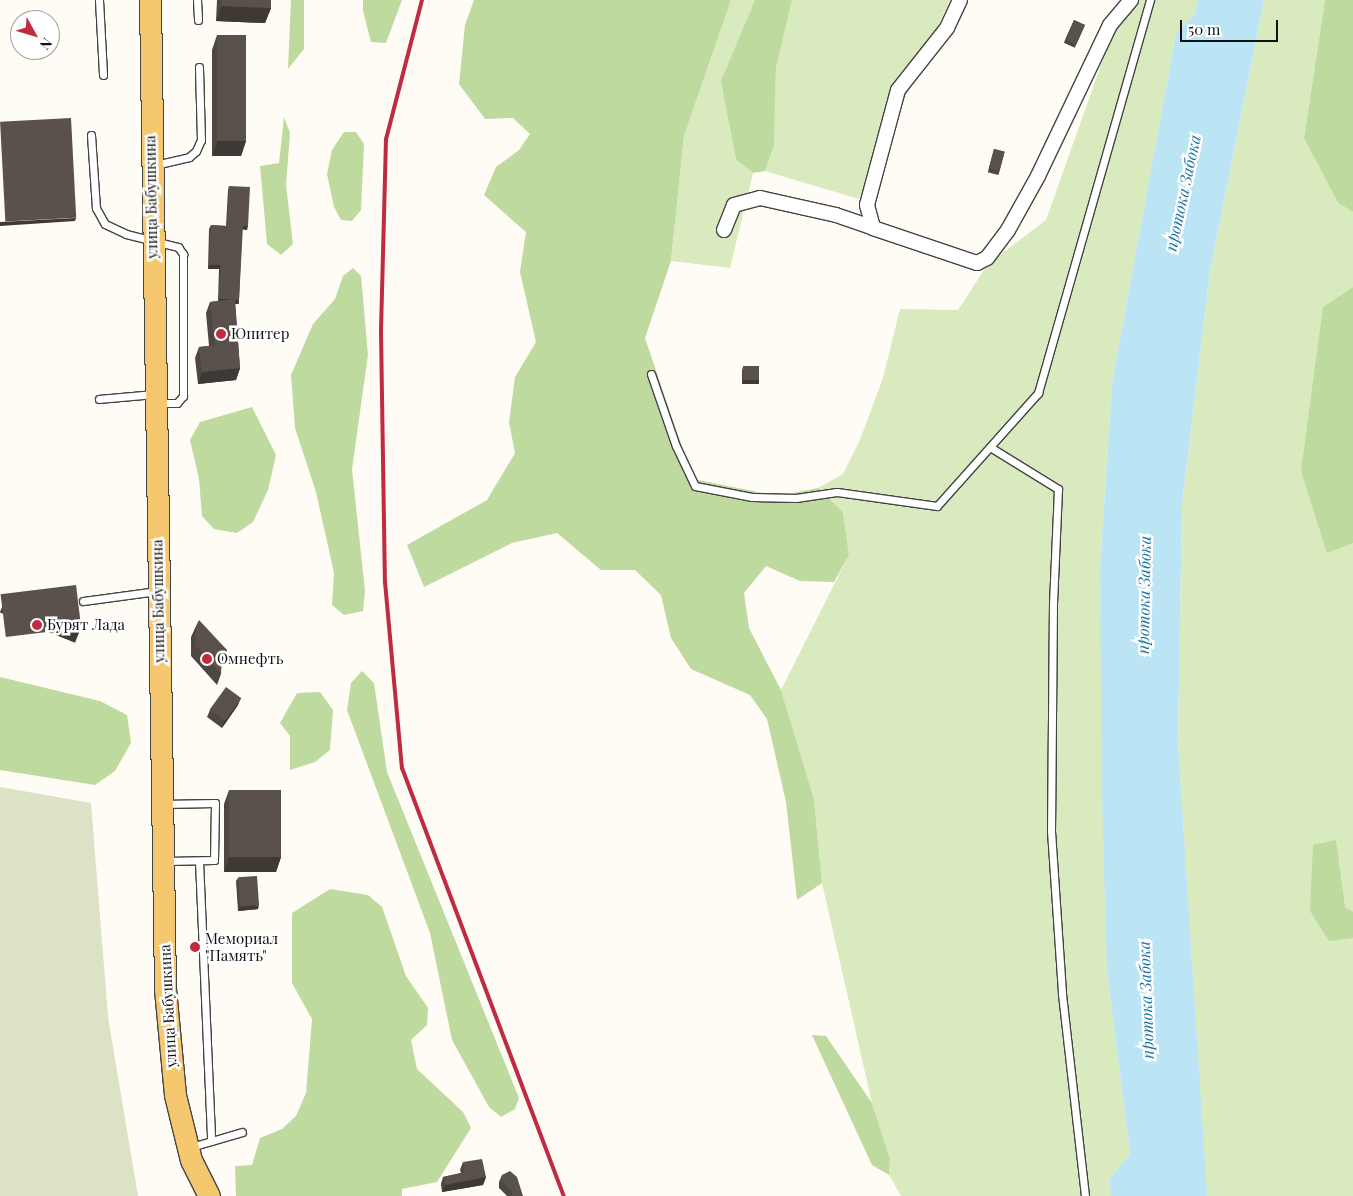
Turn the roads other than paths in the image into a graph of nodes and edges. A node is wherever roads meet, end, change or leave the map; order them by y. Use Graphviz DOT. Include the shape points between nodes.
graph roads {
  1 [pos="99,0"];
  2 [pos="150,0"];
  3 [pos="197,0"];
  4 [pos="960,0"];
  5 [pos="1131,0"];
  6 [pos="1150,0"];
  7 [pos="198,20"];
  8 [pos="199,67"];
  9 [pos="103,75"];
  10 [pos="91,135"];
  11 [pos="150,166"];
  12 [pos="873,228"];
  13 [pos="724,230"];
  14 [pos="151,242"];
  15 [pos="651,374"];
  16 [pos="99,399"];
  17 [pos="154,399"];
  18 [pos="990,447"];
  19 [pos="158,591"];
  20 [pos="83,601"];
  21 [pos="162,804"];
  22 [pos="163,861"];
  23 [pos="199,861"];
  24 [pos="242,1132"];
  25 [pos="211,1141"];
  26 [pos="188,1147"];
  27 [pos="210,1196"];
  28 [pos="1085,1196"];
  1 -- 9 [label="lane"];
  2 -- 11 [label="main road, улица Бабушкина"];
  3 -- 7 [label="lane"];
  4 -- 12 [label="street" via="947,28 898,90 867,205"];
  5 -- 12 [label="street" via="1110,25 1038,176 1008,230 987,258 977,263"];
  6 -- 18 [label="lane" via="1038,393"];
  8 -- 11 [label="lane" via="201,140 189,157"];
  10 -- 14 [label="lane" via="96,208 105,224"];
  11 -- 14 [label="main road, улица Бабушкина"];
  12 -- 13 [label="street" via="836,215 760,198 734,205"];
  14 -- 17 [label="main road, улица Бабушкина"];
  14 -- 17 [label="lane" via="178,247 183,254 183,396 177,402"];
  15 -- 18 [label="lane" via="676,446 695,486 752,497 796,498 837,492 937,506"];
  16 -- 17 [label="lane"];
  17 -- 19 [label="main road, улица Бабушкина"];
  18 -- 28 [label="lane" via="1058,489 1053,603 1052,831 1062,994"];
  19 -- 20 [label="lane"];
  19 -- 21 [label="main road, улица Бабушкина"];
  21 -- 22 [label="main road, улица Бабушкина"];
  21 -- 23 [label="lane" via="215,803 214,860"];
  22 -- 23 [label="lane"];
  22 -- 26 [label="main road, улица Бабушкина" via="168,1048"];
  23 -- 25 [label="lane"];
  24 -- 25 [label="lane"];
  25 -- 26 [label="lane"];
  26 -- 27 [label="main road, улица Бабушкина"];
}
